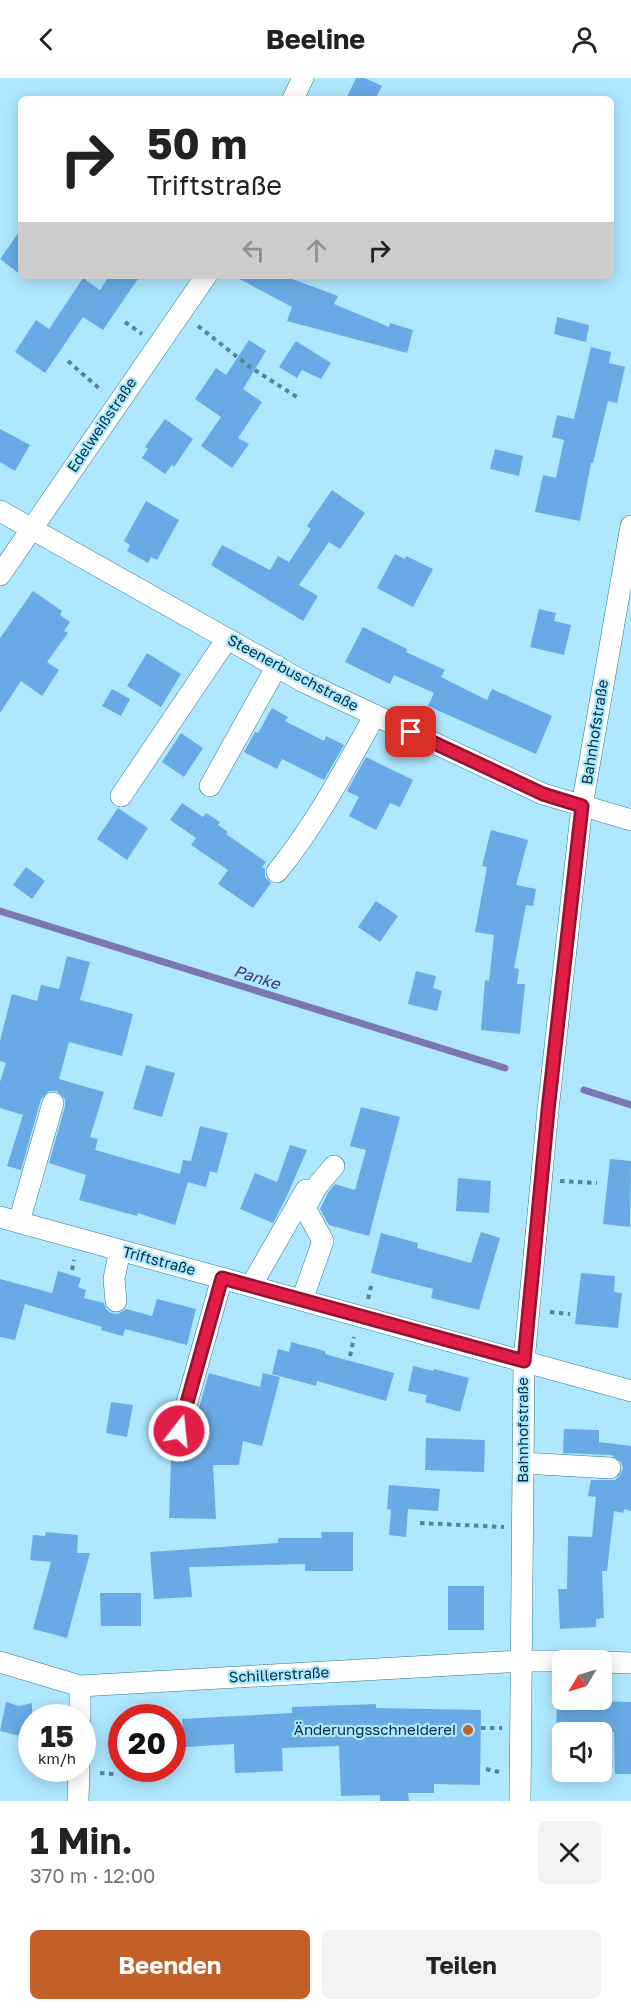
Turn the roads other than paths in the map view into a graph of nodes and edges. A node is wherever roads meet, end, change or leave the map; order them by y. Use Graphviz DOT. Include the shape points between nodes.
graph roads {
  1 [pos="303,78"];
  2 [pos="294,96"];
  3 [pos="204,279"];
  4 [pos="0,512"];
  5 [pos="631,526"];
  6 [pos="32,530"];
  7 [pos="0,575"];
  8 [pos="227,639"];
  9 [pos="277,666"];
  10 [pos="375,715"];
  11 [pos="210,786"];
  12 [pos="121,796"];
  13 [pos="582,806"];
  14 [pos="631,820"];
  15 [pos="277,872"];
  16 [pos="53,1103"];
  17 [pos="334,1166"];
  18 [pos="307,1188"];
  19 [pos="10,1220"];
  20 [pos="120,1250"];
  21 [pos="222,1278"];
  22 [pos="251,1286"];
  23 [pos="302,1300"];
  24 [pos="116,1301"];
  25 [pos="524,1361"];
  26 [pos="631,1391"];
  27 [pos="179,1431"];
  28 [pos="523,1464"];
  29 [pos="610,1468"];
  30 [pos="521,1661"];
  31 [pos="0,1662"];
  32 [pos="552,1662"];
  33 [pos="612,1662"];
  34 [pos="631,1663"];
  35 [pos="80,1686"];
  36 [pos="80,1704"];
  37 [pos="79,1782"];
  38 [pos="78,1801"];
  39 [pos="520,1801"];
  1 -- 2 [label="street"];
  3 -- 6 [label="street, Edelweißstraße"];
  4 -- 6 [label="street, Steenerbuschstraße"];
  5 -- 13 [label="street, Bahnhofstraße"];
  6 -- 7 [label="street, Edelweißstraße"];
  6 -- 8 [label="street, Steenerbuschstraße"];
  8 -- 9 [label="street, Steenerbuschstraße"];
  8 -- 12 [label="street"];
  9 -- 10 [label="street, Steenerbuschstraße"];
  9 -- 11 [label="street"];
  10 -- 13 [label="street, Steenerbuschstraße" via="543,794"];
  10 -- 15 [label="street" via="326,803"];
  13 -- 14 [label="street, Steenerbuschstraße"];
  13 -- 25 [label="street, Bahnhofstraße"];
  16 -- 19 [label="street"];
  17 -- 23 [label="street" via="305,1208 323,1241"];
  18 -- 22 [label="street"];
  19 -- 20 [label="street, Triftstraße"];
  20 -- 21 [label="street, Triftstraße"];
  20 -- 24 [label="street" via="114,1279"];
  21 -- 22 [label="street, Triftstraße"];
  21 -- 27 [label="street"];
  22 -- 23 [label="street, Triftstraße"];
  23 -- 25 [label="street, Triftstraße"];
  25 -- 26 [label="street, Triftstraße"];
  25 -- 28 [label="street, Bahnhofstraße"];
  28 -- 29 [label="street"];
  28 -- 30 [label="street, Bahnhofstraße"];
  30 -- 32 [label="street, Schillerstraße"];
  30 -- 35 [label="street, Schillerstraße"];
  30 -- 39 [label="street, Bahnhofstraße"];
  31 -- 35 [label="street, Schillerstraße"];
  33 -- 34 [label="street"];
  35 -- 36 [label="street"];
  37 -- 38 [label="street"];
}
